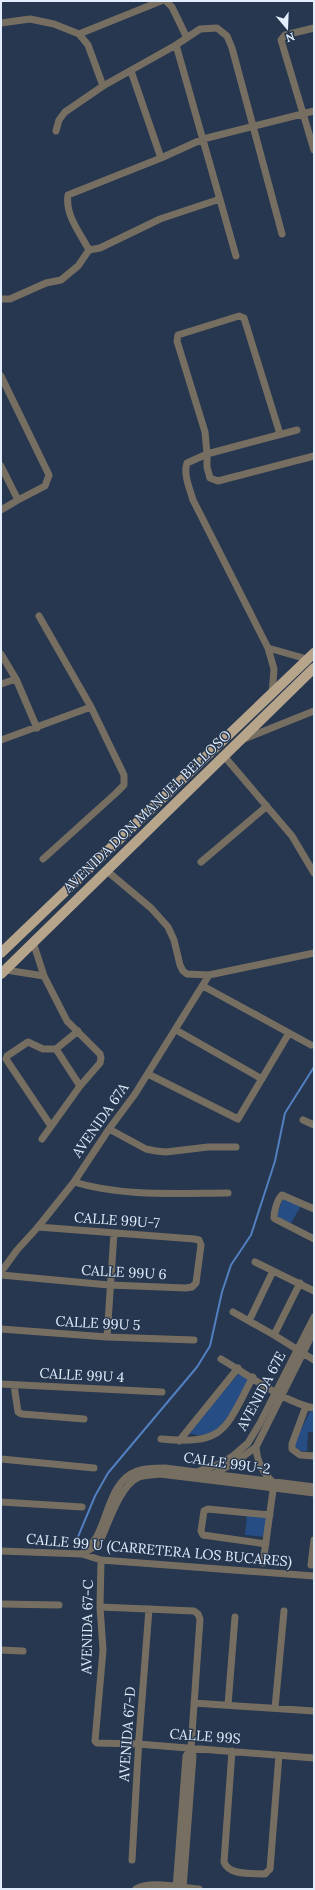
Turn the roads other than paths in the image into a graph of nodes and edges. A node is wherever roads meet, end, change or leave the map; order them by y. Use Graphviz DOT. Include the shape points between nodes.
graph roads {
  1 [pos="161,1"];
  2 [pos="166,1"];
  3 [pos="1,23"];
  4 [pos="314,28"];
  5 [pos="79,34"];
  6 [pos="187,38"];
  7 [pos="176,45"];
  8 [pos="130,71"];
  9 [pos="102,86"];
  10 [pos="314,111"];
  11 [pos="304,113"];
  12 [pos="252,125"];
  13 [pos="56,131"];
  14 [pos="203,139"];
  15 [pos="314,150"];
  16 [pos="161,158"];
  17 [pos="220,199"];
  18 [pos="282,234"];
  19 [pos="89,250"];
  20 [pos="236,256"];
  21 [pos="1,299"];
  22 [pos="1,376"];
  23 [pos="298,430"];
  24 [pos="280,434"];
  25 [pos="207,454"];
  26 [pos="314,456"];
  27 [pos="1,466"];
  28 [pos="18,500"];
  29 [pos="1,510"];
  30 [pos="39,616"];
  31 [pos="268,648"];
  32 [pos="1,654"];
  33 [pos="311,656"];
  34 [pos="314,668"];
  35 [pos="16,679"];
  36 [pos="1,684"];
  37 [pos="272,694"];
  38 [pos="91,707"];
  39 [pos="314,711"];
  40 [pos="37,728"];
  41 [pos="1,740"];
  42 [pos="238,742"];
  43 [pos="224,756"];
  44 [pos="267,806"];
  45 [pos="43,859"];
  46 [pos="201,862"];
  47 [pos="107,870"];
  48 [pos="314,873"];
  49 [pos="34,942"];
  50 [pos="314,952"];
  51 [pos="1,953"];
  52 [pos="3,972"];
  53 [pos="209,975"];
  54 [pos="44,976"];
  55 [pos="203,986"];
  56 [pos="176,1030"];
  57 [pos="78,1031"];
  58 [pos="290,1033"];
  59 [pos="311,1045"];
  60 [pos="56,1049"];
  61 [pos="148,1074"];
  62 [pos="262,1079"];
  63 [pos="80,1086"];
  64 [pos="303,1120"];
  65 [pos="314,1125"];
  66 [pos="51,1126"];
  67 [pos="108,1129"];
  68 [pos="42,1139"];
  69 [pos="236,1147"];
  70 [pos="74,1182"];
  71 [pos="228,1193"];
  72 [pos="314,1209"];
  73 [pos="38,1227"];
  74 [pos="114,1233"];
  75 [pos="194,1239"];
  76 [pos="314,1239"];
  77 [pos="255,1262"];
  78 [pos="273,1270"];
  79 [pos="1,1274"];
  80 [pos="300,1283"];
  81 [pos="109,1285"];
  82 [pos="314,1291"];
  83 [pos="232,1312"];
  84 [pos="314,1317"];
  85 [pos="249,1321"];
  86 [pos="1,1329"];
  87 [pos="314,1331"];
  88 [pos="274,1335"];
  89 [pos="107,1337"];
  90 [pos="194,1340"];
  91 [pos="300,1351"];
  92 [pos="221,1358"];
  93 [pos="314,1360"];
  94 [pos="238,1368"];
  95 [pos="253,1377"];
  96 [pos="1,1384"];
  97 [pos="14,1385"];
  98 [pos="162,1392"];
  99 [pos="279,1393"];
  100 [pos="310,1407"];
  101 [pos="84,1419"];
  102 [pos="160,1439"];
  103 [pos="178,1441"];
  104 [pos="256,1447"];
  105 [pos="314,1456"];
  106 [pos="1,1459"];
  107 [pos="94,1468"];
  108 [pos="213,1474"];
  109 [pos="197,1475"];
  110 [pos="274,1486"];
  111 [pos="314,1487"];
  112 [pos="314,1493"];
  113 [pos="1,1502"];
  114 [pos="82,1507"];
  115 [pos="270,1515"];
  116 [pos="314,1540"];
  117 [pos="266,1544"];
  118 [pos="314,1548"];
  119 [pos="1,1551"];
  120 [pos="82,1554"];
  121 [pos="102,1560"];
  122 [pos="263,1563"];
  123 [pos="311,1565"];
  124 [pos="314,1576"];
  125 [pos="1,1604"];
  126 [pos="59,1604"];
  127 [pos="100,1606"];
  128 [pos="149,1609"];
  129 [pos="284,1612"];
  130 [pos="235,1617"];
  131 [pos="1,1650"];
  132 [pos="24,1651"];
  133 [pos="194,1703"];
  134 [pos="228,1705"];
  135 [pos="275,1708"];
  136 [pos="314,1711"];
  137 [pos="95,1741"];
  138 [pos="138,1744"];
  139 [pos="191,1748"];
  140 [pos="232,1751"];
  141 [pos="278,1755"];
  142 [pos="314,1758"];
  143 [pos="132,1860"];
  144 [pos="138,1888"];
  145 [pos="180,1888"];
  146 [pos="199,1889"];
  1 -- 5 [label="street"];
  2 -- 6 [label="street" via="172,7"];
  3 -- 5 [label="street" via="30,19 54,24"];
  4 -- 11 [label="street" via="285,35 281,40"];
  5 -- 9 [label="street" via="88,45"];
  6 -- 7 [label="street"];
  6 -- 12 [label="street" via="200,29 217,28 227,36"];
  7 -- 8 [label="street"];
  7 -- 14 [label="street"];
  8 -- 9 [label="street"];
  8 -- 16 [label="street"];
  9 -- 13 [label="street" via="64,112"];
  10 -- 11 [label="street"];
  11 -- 12 [label="street"];
  11 -- 15 [label="street"];
  12 -- 14 [label="street"];
  12 -- 18 [label="street"];
  14 -- 16 [label="street"];
  14 -- 17 [label="street"];
  16 -- 19 [label="street" via="68,195 67,202 72,220"];
  17 -- 19 [label="street" via="160,219 100,248"];
  17 -- 20 [label="street"];
  19 -- 21 [label="street" via="78,266 62,280 46,283 10,299"];
  22 -- 28 [label="street" via="49,475 45,486"];
  23 -- 24 [label="street"];
  24 -- 25 [label="street"];
  24 -- 25 [label="street" via="244,318 239,316 178,335 177,340 205,432"];
  25 -- 26 [label="street" via="210,478 218,481"];
  25 -- 31 [label="street" via="187,463 186,466 193,500"];
  27 -- 28 [label="street"];
  28 -- 29 [label="street"];
  30 -- 38 [label="street"];
  31 -- 33 [label="street"];
  31 -- 37 [label="street" via="274,669"];
  32 -- 35 [label="street"];
  33 -- 37 [label="main road, AVENIDA DON MANUEL BELLOSO"];
  34 -- 42 [label="main road, AVENIDA DON MANUEL BELLOSO"];
  35 -- 36 [label="street"];
  35 -- 40 [label="street"];
  37 -- 51 [label="main road, AVENIDA DON MANUEL BELLOSO"];
  38 -- 40 [label="street"];
  38 -- 45 [label="street" via="124,775 124,785"];
  39 -- 42 [label="street"];
  40 -- 41 [label="street"];
  42 -- 43 [label="main road, AVENIDA DON MANUEL BELLOSO"];
  43 -- 44 [label="street"];
  43 -- 47 [label="main road, AVENIDA DON MANUEL BELLOSO"];
  44 -- 46 [label="street"];
  44 -- 48 [label="street" via="292,836"];
  47 -- 49 [label="main road, AVENIDA DON MANUEL BELLOSO"];
  47 -- 53 [label="street" via="168,926 183,971 187,974"];
  49 -- 52 [label="main road, AVENIDA DON MANUEL BELLOSO"];
  49 -- 54 [label="street"];
  50 -- 53 [label="street"];
  52 -- 54 [label="street"];
  53 -- 55 [label="street, AVENIDA 67A"];
  54 -- 57 [label="street" via="67,1021"];
  55 -- 56 [label="street, AVENIDA 67A"];
  55 -- 58 [label="street"];
  56 -- 61 [label="street, AVENIDA 67A"];
  56 -- 62 [label="street"];
  57 -- 60 [label="street"];
  57 -- 63 [label="street" via="101,1058 100,1063"];
  58 -- 59 [label="street"];
  58 -- 62 [label="street"];
  60 -- 63 [label="street"];
  60 -- 66 [label="street" via="43,1049 28,1042 6,1059"];
  61 -- 62 [label="street" via="238,1119"];
  61 -- 67 [label="street, AVENIDA 67A"];
  63 -- 66 [label="street"];
  64 -- 65 [label="street"];
  66 -- 68 [label="street"];
  67 -- 69 [label="street" via="156,1152"];
  67 -- 70 [label="street, AVENIDA 67A"];
  70 -- 71 [label="street" via="129,1192"];
  70 -- 73 [label="street, AVENIDA 67A"];
  72 -- 76 [label="street" via="282,1195 274,1214 277,1220"];
  73 -- 74 [label="street, CALLE 99U-7"];
  73 -- 79 [label="street, AVENIDA 67A" via="17,1250"];
  74 -- 75 [label="street, CALLE 99U-7"];
  74 -- 81 [label="street"];
  75 -- 81 [label="street, CALLE 99U 6" via="198,1240 200,1245 198,1274 192,1287"];
  77 -- 78 [label="street"];
  78 -- 80 [label="street"];
  78 -- 85 [label="street"];
  79 -- 81 [label="street, CALLE 99U 6"];
  80 -- 82 [label="street"];
  80 -- 88 [label="street"];
  81 -- 89 [label="street"];
  83 -- 85 [label="street"];
  84 -- 91 [label="street, AVENIDA 67E"];
  85 -- 88 [label="street"];
  86 -- 89 [label="street, CALLE 99U 5"];
  87 -- 91 [label="street, AVENIDA 67E"];
  88 -- 91 [label="street"];
  89 -- 90 [label="street, CALLE 99U 5"];
  91 -- 93 [label="street"];
  91 -- 99 [label="street, AVENIDA 67E"];
  92 -- 94 [label="street"];
  94 -- 95 [label="street"];
  94 -- 103 [label="street"];
  95 -- 99 [label="street"];
  95 -- 103 [label="street" via="229,1422 219,1432 208,1438"];
  96 -- 97 [label="street, CALLE 99U 4"];
  97 -- 98 [label="street, CALLE 99U 4"];
  97 -- 101 [label="street" via="16,1407 22,1414"];
  99 -- 100 [label="street"];
  99 -- 104 [label="street, AVENIDA 67E"];
  99 -- 109 [label="street, AVENIDA 67E" via="248,1443 233,1456"];
  100 -- 105 [label="street" via="292,1449 300,1455"];
  102 -- 103 [label="street"];
  104 -- 108 [label="street, AVENIDA 67E"];
  104 -- 110 [label="street" via="261,1467"];
  106 -- 107 [label="street"];
  108 -- 109 [label="street, CALLE 99U-2"];
  108 -- 110 [label="street, CALLE 99U-2"];
  109 -- 110 [label="street, CALLE 99U-2"];
  109 -- 120 [label="street, CALLE 99U-2" via="165,1468 148,1468 137,1474 123,1491 101,1539 96,1546"];
  110 -- 111 [label="street, CALLE 99U-2"];
  110 -- 112 [label="street, CALLE 99U-2"];
  110 -- 115 [label="street"];
  113 -- 114 [label="street"];
  115 -- 117 [label="street"];
  115 -- 117 [label="street" via="208,1509 204,1511 201,1531 203,1535"];
  116 -- 118 [label="street"];
  117 -- 122 [label="street"];
  118 -- 123 [label="street"];
  119 -- 120 [label="street, CALLE 99 U (CARRETERA LOS BUCARES)"];
  120 -- 121 [label="street, CALLE 99 U (CARRETERA LOS BUCARES)"];
  121 -- 124 [label="street, CALLE 99 U (CARRETERA LOS BUCARES)"];
  121 -- 127 [label="street, AVENIDA 67-C"];
  125 -- 126 [label="street"];
  127 -- 128 [label="street"];
  127 -- 137 [label="street, AVENIDA 67-C" via="103,1650"];
  128 -- 133 [label="street" via="194,1611 198,1614 200,1619"];
  128 -- 138 [label="street, AVENIDA 67-D"];
  129 -- 135 [label="street"];
  130 -- 134 [label="street"];
  131 -- 132 [label="street"];
  133 -- 134 [label="street"];
  133 -- 139 [label="street"];
  134 -- 135 [label="street"];
  135 -- 136 [label="street"];
  137 -- 138 [label="street, CALLE 99S"];
  138 -- 139 [label="street, CALLE 99S"];
  138 -- 143 [label="street, AVENIDA 67-D"];
  139 -- 140 [label="street, CALLE 99S"];
  139 -- 145 [label="street" via="193,1756"];
  140 -- 141 [label="street, CALLE 99S"];
  140 -- 141 [label="street" via="224,1862 231,1871 265,1874 270,1869"];
  141 -- 142 [label="street, CALLE 99S"];
  144 -- 145 [label="street" via="154,1885"];
  145 -- 146 [label="street"];
}
